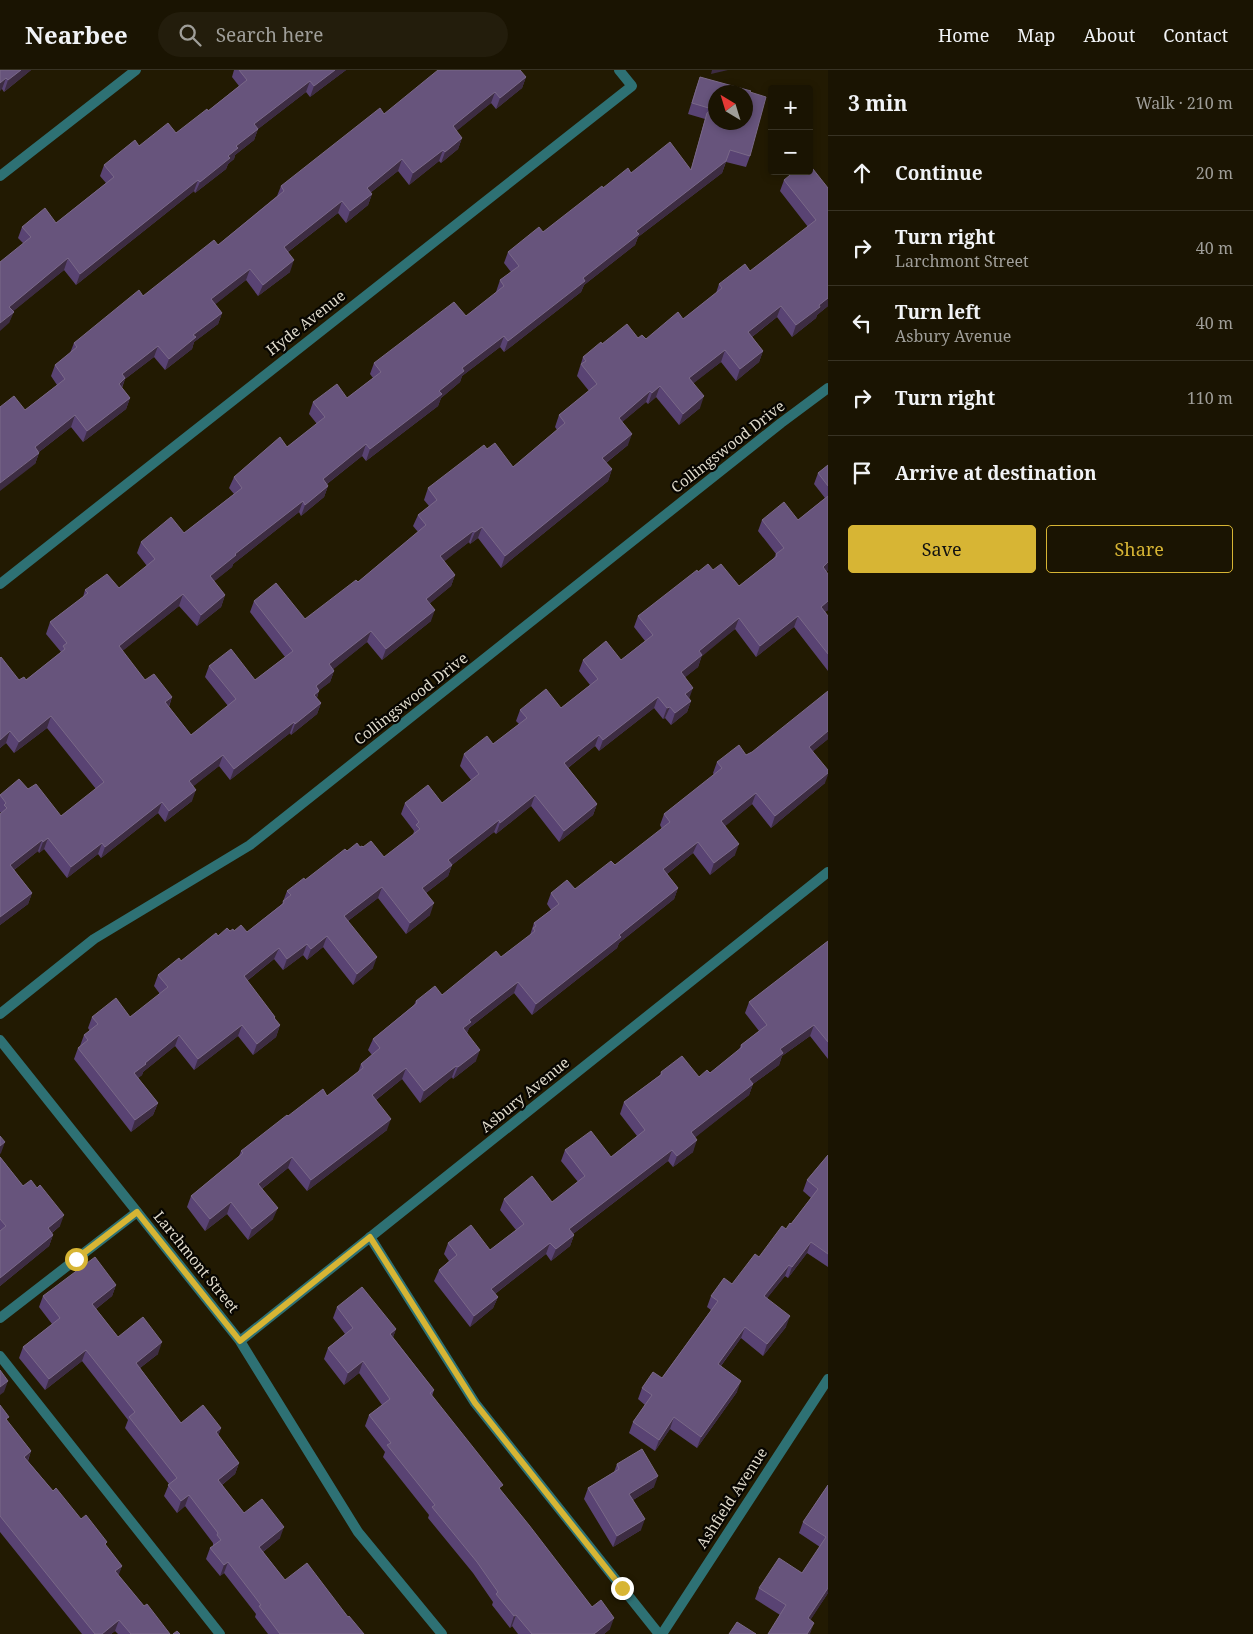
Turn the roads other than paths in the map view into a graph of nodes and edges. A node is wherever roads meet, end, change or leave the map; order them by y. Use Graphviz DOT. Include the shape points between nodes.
graph roads {
  1 [pos="136,70"];
  2 [pos="619,70"];
  3 [pos="0,176"];
  4 [pos="828,388"];
  5 [pos="0,584"];
  6 [pos="828,872"];
  7 [pos="0,1014"];
  8 [pos="0,1040"];
  9 [pos="137,1212"];
  10 [pos="370,1237"];
  11 [pos="0,1318"];
  12 [pos="240,1341"];
  13 [pos="0,1356"];
  14 [pos="828,1379"];
  15 [pos="220,1634"];
  16 [pos="442,1634"];
  17 [pos="660,1634"];
  1 -- 3 [label="street"];
  2 -- 5 [label="street, Hyde Avenue" via="632,86"];
  4 -- 7 [label="street, Collingswood Drive" via="250,845 94,938"];
  6 -- 10 [label="street, Asbury Avenue"];
  8 -- 9 [label="street, Larchmont Street"];
  9 -- 11 [label="street"];
  9 -- 12 [label="street, Larchmont Street"];
  10 -- 12 [label="street, Asbury Avenue"];
  10 -- 17 [label="street" via="475,1403"];
  12 -- 16 [label="street, Larchmont Street" via="358,1532"];
  13 -- 15 [label="street"];
  14 -- 17 [label="street, Ashfield Avenue"];
}
